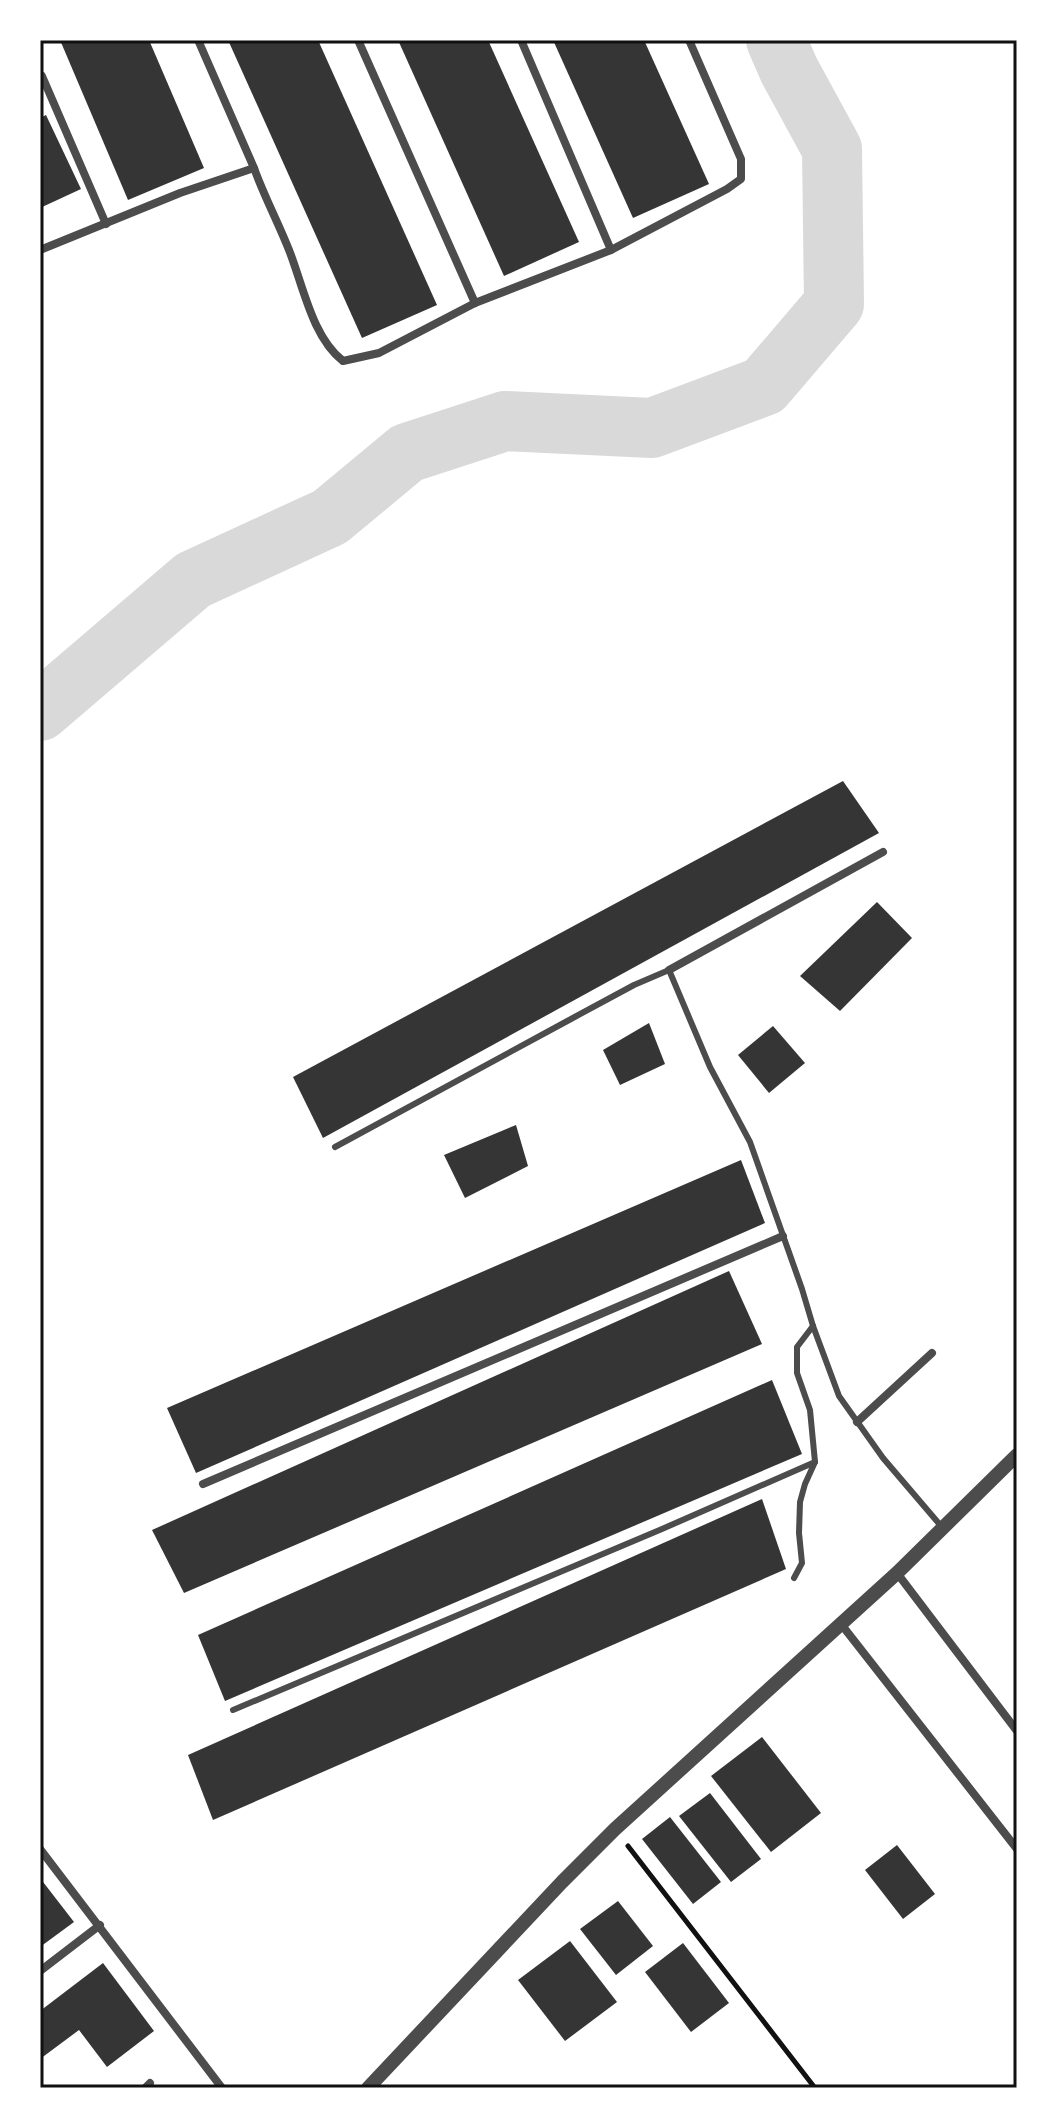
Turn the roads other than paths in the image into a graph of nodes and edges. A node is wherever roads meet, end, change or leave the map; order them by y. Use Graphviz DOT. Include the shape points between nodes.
graph roads {
  1 [pos="198,40"];
  2 [pos="358,40"];
  3 [pos="521,40"];
  4 [pos="689,40"];
  5 [pos="41,75"];
  6 [pos="254,168"];
  7 [pos="106,224"];
  8 [pos="40,250"];
  9 [pos="611,250"];
  10 [pos="475,303"];
  11 [pos="883,852"];
  12 [pos="669,970"];
  13 [pos="335,1147"];
  14 [pos="783,1236"];
  15 [pos="813,1326"];
  16 [pos="932,1353"];
  17 [pos="857,1422"];
  18 [pos="1017,1455"];
  19 [pos="815,1462"];
  20 [pos="203,1484"];
  21 [pos="944,1529"];
  22 [pos="897,1573"];
  23 [pos="794,1578"];
  24 [pos="841,1624"];
  25 [pos="233,1710"];
  26 [pos="1017,1731"];
  27 [pos="40,1849"];
  28 [pos="1017,1849"];
  29 [pos="100,1925"];
  30 [pos="40,1971"];
  31 [pos="222,2088"];
  32 [pos="368,2088"];
  1 -- 6 [label="street"];
  2 -- 10 [label="street"];
  3 -- 9 [label="street"];
  4 -- 9 [label="street" via="741,159 741,179"];
  5 -- 7 [label="street"];
  6 -- 7 [label="street"];
  6 -- 10 [label="street" via="320,334 343,361 379,353"];
  7 -- 8 [label="street"];
  9 -- 10 [label="street"];
  11 -- 12 [label="street"];
  12 -- 13 [label="lane"];
  12 -- 14 [label="lane" via="710,1067 750,1142"];
  14 -- 15 [label="lane"];
  14 -- 20 [label="street"];
  15 -- 17 [label="lane" via="839,1396"];
  15 -- 19 [label="lane" via="797,1347 797,1373 810,1410"];
  16 -- 17 [label="street"];
  17 -- 21 [label="lane"];
  18 -- 21 [label="street"];
  19 -- 23 [label="lane" via="800,1502 802,1563"];
  19 -- 25 [label="lane"];
  21 -- 22 [label="street"];
  22 -- 24 [label="street"];
  22 -- 26 [label="street"];
  24 -- 28 [label="street"];
  24 -- 32 [label="street" via="615,1829"];
  27 -- 29 [label="street"];
  29 -- 30 [label="street"];
  29 -- 31 [label="street"];
}
